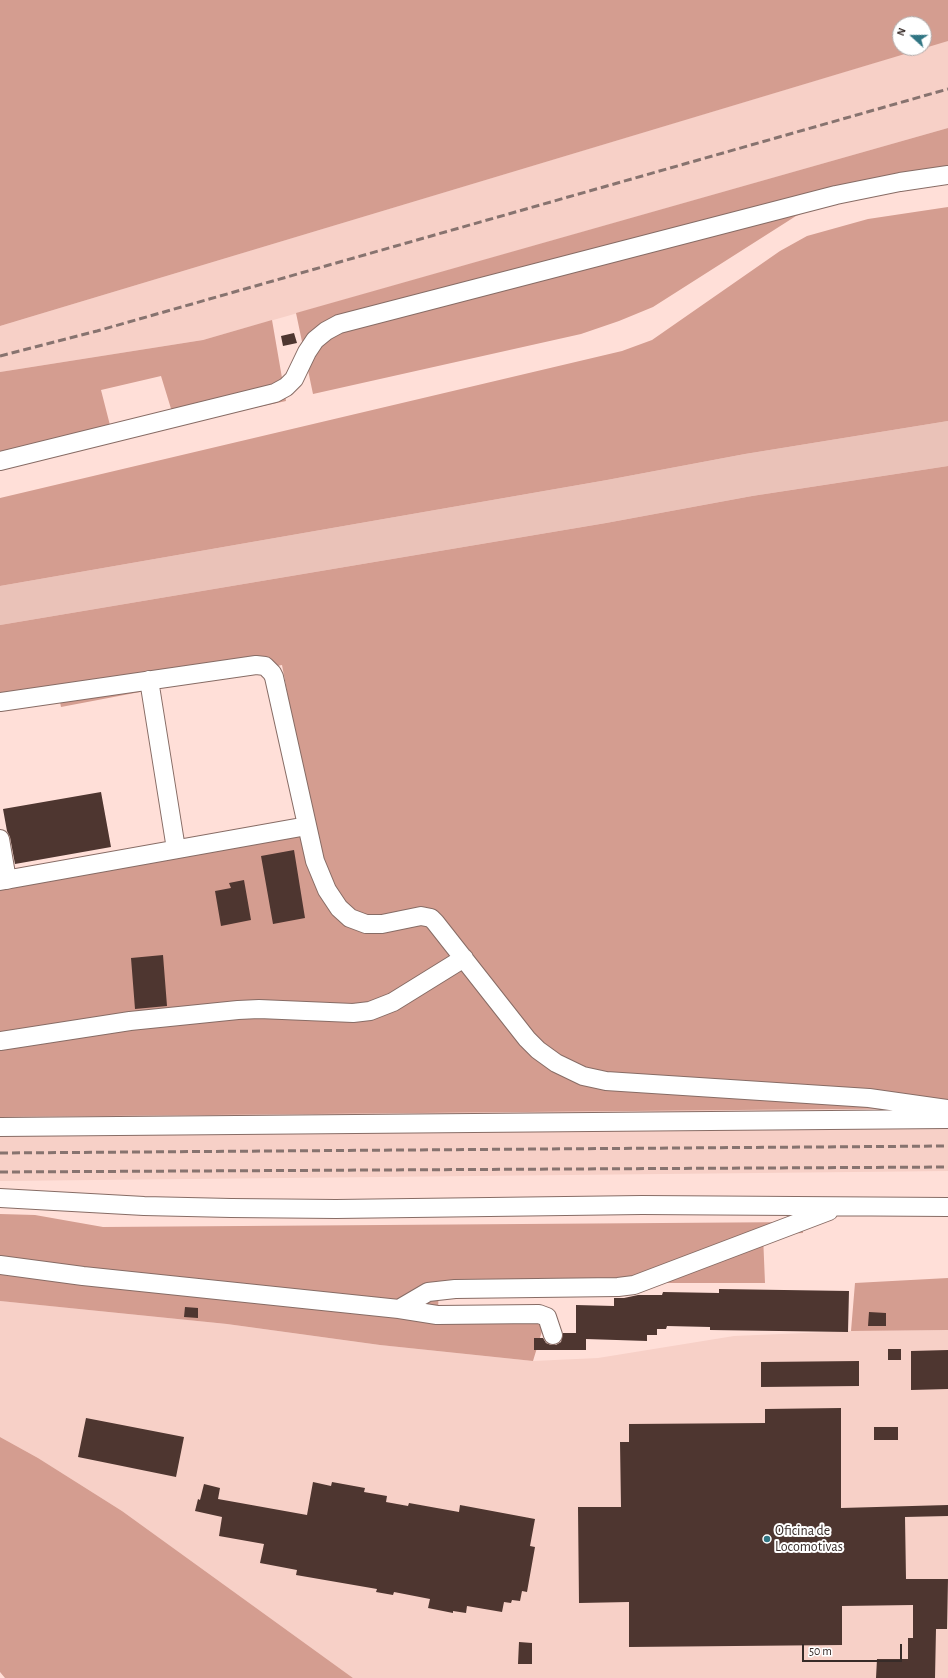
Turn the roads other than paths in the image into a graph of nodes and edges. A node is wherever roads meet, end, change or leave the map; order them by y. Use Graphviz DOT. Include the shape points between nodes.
graph roads {
  1 [pos="948,176"];
  2 [pos="0,461"];
  3 [pos="149,680"];
  4 [pos="0,702"];
  5 [pos="307,826"];
  6 [pos="0,839"];
  7 [pos="176,849"];
  8 [pos="3,880"];
  9 [pos="464,958"];
  10 [pos="0,1041"];
  11 [pos="948,1109"];
  12 [pos="948,1120"];
  13 [pos="0,1127"];
  14 [pos="0,1198"];
  15 [pos="839,1207"];
  16 [pos="948,1207"];
  17 [pos="0,1265"];
  18 [pos="399,1309"];
  19 [pos="553,1334"];
  1 -- 2 [label="street" via="889,184 830,197 338,324 315,340 294,379 275,393"];
  3 -- 4 [label="street"];
  3 -- 5 [label="street" via="256,665 268,669 274,677"];
  3 -- 7 [label="street"];
  5 -- 7 [label="street"];
  5 -- 9 [label="street" via="320,876 344,913 358,922 374,924 426,916 435,922"];
  6 -- 8 [label="street"];
  7 -- 8 [label="street"];
  9 -- 10 [label="street" via="378,1009 344,1013 238,1010 130,1021"];
  9 -- 11 [label="street" via="538,1050 563,1067 583,1076 613,1082 869,1098"];
  12 -- 13 [label="street"];
  14 -- 15 [label="street" via="239,1208 642,1205"];
  15 -- 16 [label="street"];
  15 -- 18 [label="street" via="634,1285 448,1289 428,1292"];
  17 -- 18 [label="street" via="90,1277"];
  18 -- 19 [label="street" via="437,1315 539,1314 547,1317"];
}
